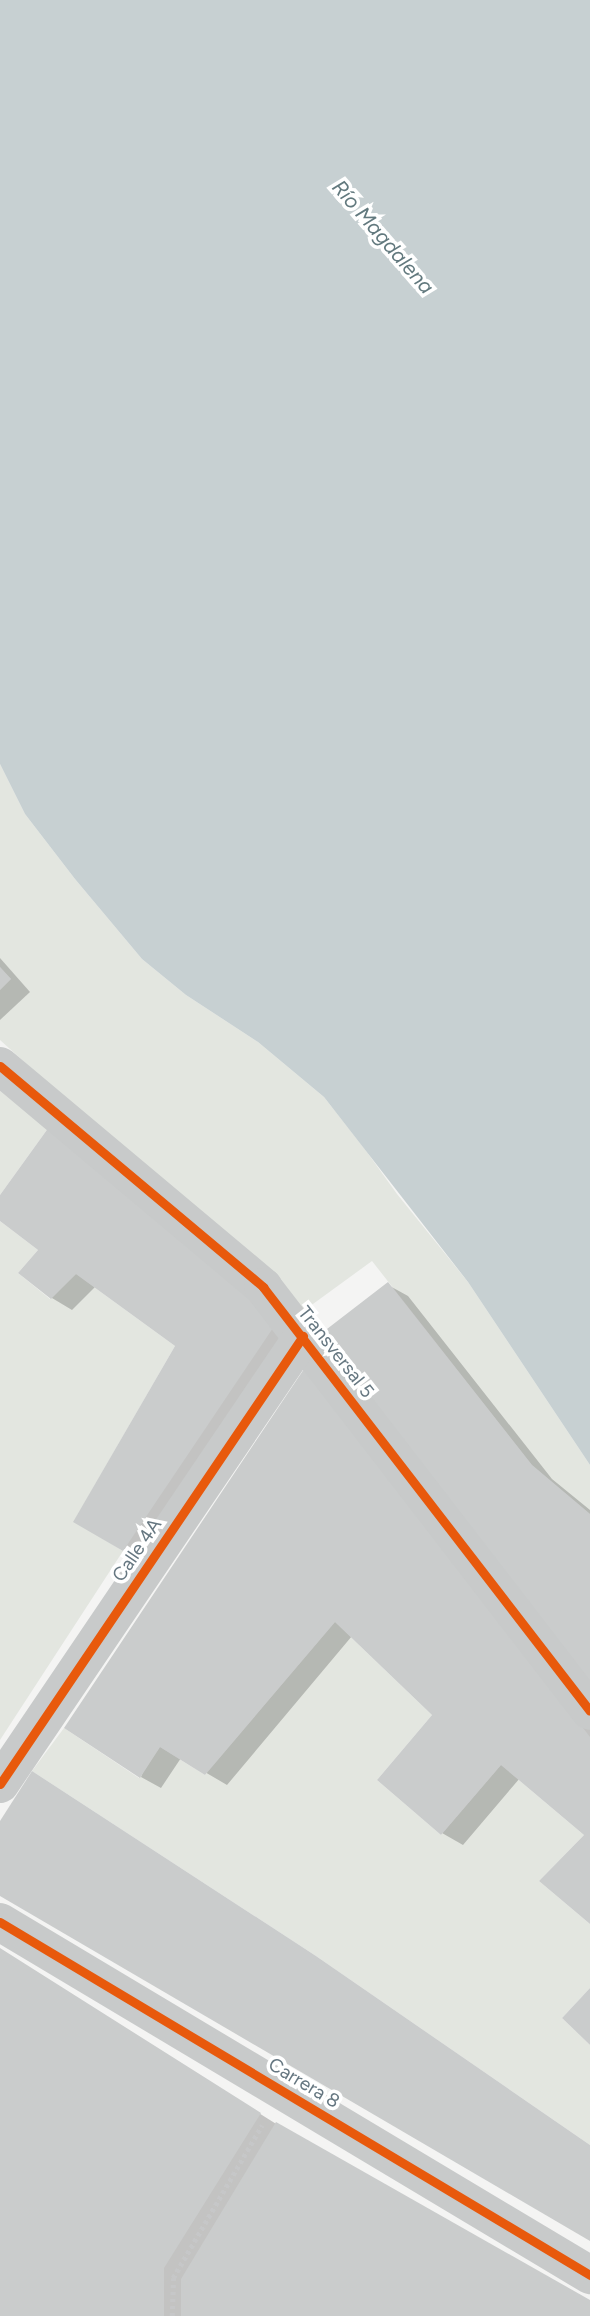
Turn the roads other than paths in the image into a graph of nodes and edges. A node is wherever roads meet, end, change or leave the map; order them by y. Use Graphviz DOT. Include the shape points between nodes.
graph roads {
  1 [pos="0,1066"];
  2 [pos="303,1336"];
  3 [pos="590,1712"];
  4 [pos="0,1784"];
  5 [pos="0,1922"];
  6 [pos="590,2275"];
  1 -- 2 [label="street, Transversal 5" via="263,1287"];
  2 -- 3 [label="street, Transversal 5"];
  2 -- 4 [label="street, Calle 4A"];
  5 -- 6 [label="street, Carrera 8"];
}
